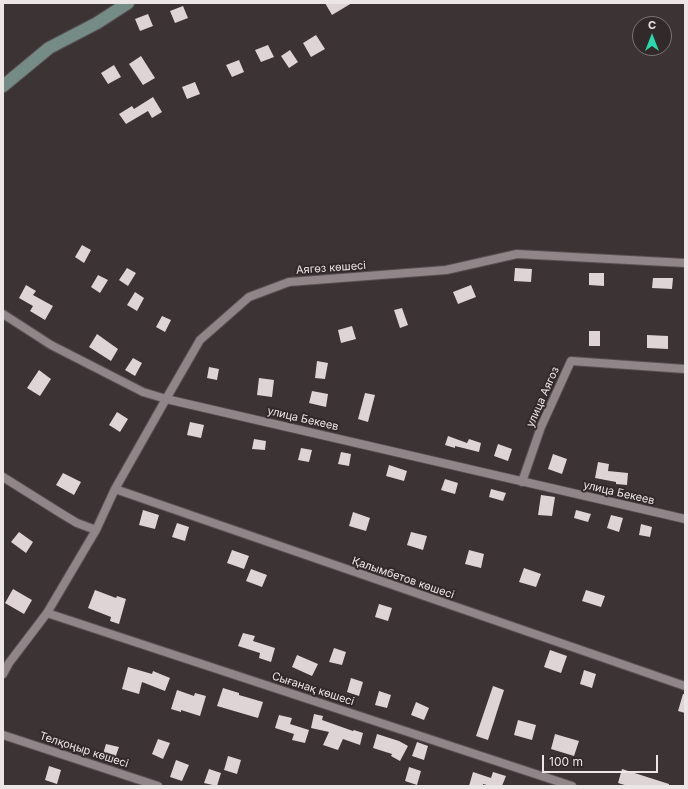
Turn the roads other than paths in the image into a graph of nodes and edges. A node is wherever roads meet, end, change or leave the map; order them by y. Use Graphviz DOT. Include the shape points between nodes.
graph roads {
  1 [pos="128,3"];
  2 [pos="3,86"];
  3 [pos="685,263"];
  4 [pos="3,314"];
  5 [pos="685,369"];
  6 [pos="166,399"];
  7 [pos="3,477"];
  8 [pos="522,482"];
  9 [pos="115,489"];
  10 [pos="685,520"];
  11 [pos="96,530"];
  12 [pos="47,613"];
  13 [pos="3,674"];
  14 [pos="685,686"];
  15 [pos="3,735"];
  16 [pos="158,786"];
  17 [pos="572,786"];
  1 -- 2 [label="street" via="97,23 49,48"];
  3 -- 6 [label="street, Аягөз көшесі" via="516,254 446,270 289,282 249,297 200,340"];
  4 -- 6 [label="street" via="51,345 144,392"];
  5 -- 8 [label="street, улица Аягоз" via="571,361 541,427"];
  6 -- 8 [label="street, улица Бекеев"];
  6 -- 9 [label="street"];
  7 -- 11 [label="street" via="62,514"];
  8 -- 10 [label="street, улица Бекеев"];
  9 -- 11 [label="street"];
  9 -- 14 [label="street, Қалымбетов көшесі"];
  11 -- 12 [label="street"];
  12 -- 13 [label="street"];
  12 -- 17 [label="street, Сығанақ көшесі"];
  15 -- 16 [label="street, Телқоңыр көшесі"];
}
